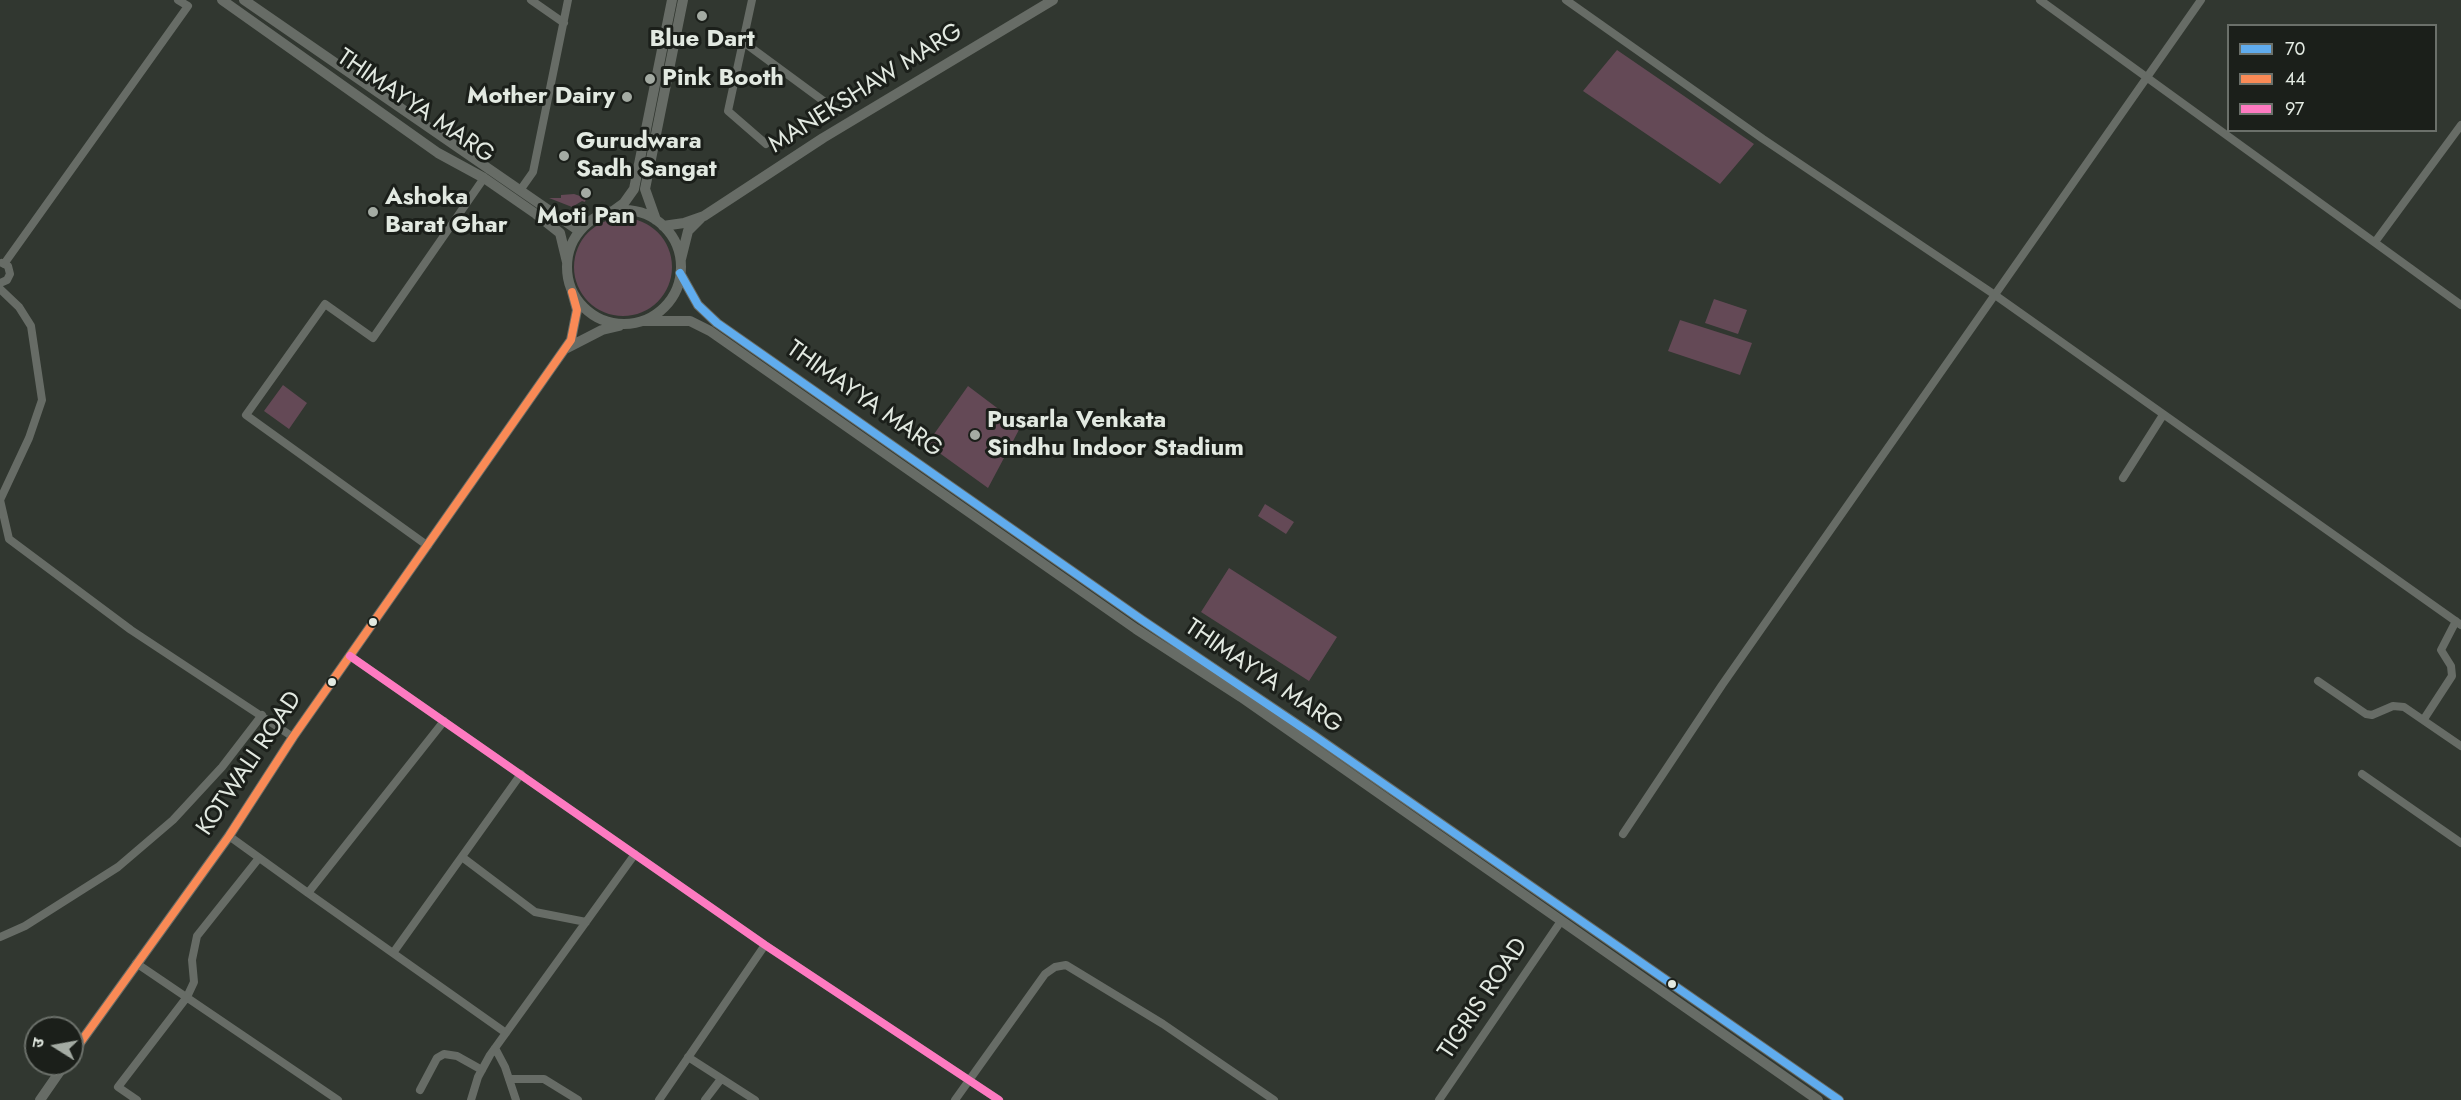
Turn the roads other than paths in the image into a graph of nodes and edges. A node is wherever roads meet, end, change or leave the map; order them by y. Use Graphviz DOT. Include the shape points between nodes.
graph roads {
  1 [pos="178,0"];
  2 [pos="222,0"];
  3 [pos="244,0"];
  4 [pos="531,0"];
  5 [pos="568,0"];
  6 [pos="672,0"];
  7 [pos="683,0"];
  8 [pos="752,0"];
  9 [pos="1053,0"];
  10 [pos="1566,0"];
  11 [pos="2040,0"];
  12 [pos="2201,0"];
  13 [pos="564,23"];
  14 [pos="742,41"];
  15 [pos="2147,76"];
  16 [pos="829,105"];
  17 [pos="2461,125"];
  18 [pos="765,144"];
  19 [pos="484,178"];
  20 [pos="521,189"];
  21 [pos="640,189"];
  22 [pos="613,211"];
  23 [pos="704,216"];
  24 [pos="660,223"];
  25 [pos="579,231"];
  26 [pos="2375,242"];
  27 [pos="681,261"];
  28 [pos="567,262"];
  29 [pos="2,263"];
  30 [pos="680,273"];
  31 [pos="0,288"];
  32 [pos="572,292"];
  33 [pos="1995,295"];
  34 [pos="2461,305"];
  35 [pos="644,321"];
  36 [pos="632,324"];
  37 [pos="564,350"];
  38 [pos="2163,415"];
  39 [pos="2123,478"];
  40 [pos="0,500"];
  41 [pos="5,539"];
  42 [pos="428,546"];
  43 [pos="2459,623"];
  44 [pos="1139,625"];
  45 [pos="350,656"];
  46 [pos="2318,681"];
  47 [pos="262,716"];
  48 [pos="2424,719"];
  49 [pos="444,721"];
  50 [pos="293,737"];
  51 [pos="2461,746"];
  52 [pos="520,774"];
  53 [pos="2362,774"];
  54 [pos="1623,834"];
  55 [pos="229,836"];
  56 [pos="2461,843"];
  57 [pos="635,854"];
  58 [pos="462,857"];
  59 [pos="260,858"];
  60 [pos="308,893"];
  61 [pos="1561,921"];
  62 [pos="586,922"];
  63 [pos="0,937"];
  64 [pos="765,945"];
  65 [pos="393,953"];
  66 [pos="136,963"];
  67 [pos="187,997"];
  68 [pos="506,1033"];
  69 [pos="84,1037"];
  70 [pos="495,1048"];
  71 [pos="688,1058"];
  72 [pos="482,1070"];
  73 [pos="57,1076"];
  74 [pos="509,1079"];
  75 [pos="722,1079"];
  76 [pos="968,1081"];
  77 [pos="420,1090"];
  78 [pos="664,1098"];
  79 [pos="40,1100"];
  80 [pos="137,1100"];
  81 [pos="338,1100"];
  82 [pos="471,1100"];
  83 [pos="516,1100"];
  84 [pos="578,1100"];
  85 [pos="705,1100"];
  86 [pos="755,1100"];
  87 [pos="955,1100"];
  88 [pos="999,1100"];
  89 [pos="1274,1100"];
  90 [pos="1438,1100"];
  91 [pos="1818,1100"];
  92 [pos="1839,1100"];
  1 -- 29 [label="street" via="188,6"];
  2 -- 19 [label="street, THIMAYYA MARG" via="438,153"];
  3 -- 20 [label="street, THIMAYYA MARG"];
  4 -- 13 [label="street"];
  5 -- 13 [label="street"];
  6 -- 21 [label="street"];
  7 -- 21 [label="street"];
  8 -- 14 [label="street"];
  9 -- 23 [label="street, MANEKSHAW MARG" via="823,138"];
  10 -- 33 [label="street"];
  11 -- 15 [label="street"];
  12 -- 15 [label="street"];
  13 -- 20 [label="street" via="533,172"];
  14 -- 16 [label="street"];
  14 -- 18 [label="street" via="728,111"];
  15 -- 26 [label="street"];
  15 -- 33 [label="street"];
  17 -- 26 [label="street"];
  19 -- 28 [label="street, THIMAYYA MARG" via="560,233"];
  19 -- 42 [label="street" via="373,338 326,304 246,415"];
  20 -- 25 [label="street, THIMAYYA MARG"];
  21 -- 22 [label="street"];
  21 -- 24 [label="street"];
  22 -- 24 [label="street" via="628,210"];
  22 -- 25 [label="street" via="590,221"];
  23 -- 24 [label="street, MANEKSHAW MARG" via="684,223"];
  23 -- 27 [label="street, MANEKSHAW MARG" via="688,231"];
  24 -- 27 [label="street" via="672,236"];
  25 -- 28 [label="street"];
  26 -- 34 [label="street"];
  27 -- 30 [label="street"];
  28 -- 32 [label="street"];
  29 -- 31 [label="street" via="10,274"];
  30 -- 35 [label="street" via="669,302"];
  30 -- 44 [label="street, THIMAYYA MARG" via="698,305 717,323"];
  31 -- 40 [label="street" via="31,326 42,400"];
  32 -- 36 [label="street" via="597,318 614,324"];
  32 -- 37 [label="street, KOTWALI ROAD" via="576,324 572,340"];
  33 -- 38 [label="street"];
  33 -- 54 [label="street" via="1722,685"];
  35 -- 36 [label="street"];
  35 -- 44 [label="street, THIMAYYA MARG" via="690,321 710,331"];
  36 -- 37 [label="street" via="602,330"];
  37 -- 42 [label="street, KOTWALI ROAD"];
  38 -- 39 [label="street"];
  38 -- 43 [label="street"];
  40 -- 41 [label="street"];
  41 -- 47 [label="street" via="131,630"];
  42 -- 45 [label="street, KOTWALI ROAD"];
  43 -- 48 [label="street" via="2441,650 2452,676"];
  44 -- 61 [label="street, THIMAYYA MARG"];
  44 -- 92 [label="street, THIMAYYA MARG" via="1313,735"];
  45 -- 49 [label="street"];
  45 -- 50 [label="street, KOTWALI ROAD"];
  46 -- 48 [label="street" via="2366,714 2399,705"];
  47 -- 50 [label="street"];
  47 -- 63 [label="street" via="222,767 172,820 118,867 25,926"];
  48 -- 51 [label="street"];
  49 -- 52 [label="street"];
  49 -- 60 [label="street"];
  50 -- 55 [label="street, KOTWALI ROAD"];
  52 -- 57 [label="street"];
  52 -- 58 [label="street"];
  53 -- 56 [label="street"];
  55 -- 59 [label="street"];
  55 -- 66 [label="street, KOTWALI ROAD"];
  57 -- 62 [label="street"];
  57 -- 64 [label="street"];
  58 -- 62 [label="street" via="535,912"];
  58 -- 65 [label="street"];
  59 -- 60 [label="street"];
  59 -- 67 [label="street" via="197,936 192,960 194,982"];
  60 -- 65 [label="street"];
  61 -- 90 [label="street, TIGRIS ROAD"];
  61 -- 91 [label="street, THIMAYYA MARG"];
  62 -- 68 [label="street"];
  64 -- 71 [label="street"];
  64 -- 76 [label="street"];
  65 -- 68 [label="street"];
  66 -- 67 [label="street"];
  66 -- 69 [label="street, KOTWALI ROAD"];
  67 -- 80 [label="street" via="118,1087"];
  67 -- 81 [label="street"];
  68 -- 70 [label="street"];
  70 -- 72 [label="street"];
  70 -- 74 [label="street"];
  71 -- 75 [label="street"];
  71 -- 78 [label="street"];
  72 -- 77 [label="street" via="457,1056 444,1054 437,1058"];
  72 -- 82 [label="street"];
  73 -- 79 [label="street"];
  74 -- 83 [label="street"];
  74 -- 84 [label="street" via="544,1079"];
  75 -- 85 [label="street"];
  75 -- 86 [label="street"];
  76 -- 87 [label="street"];
  76 -- 88 [label="street"];
  76 -- 89 [label="street" via="1045,974 1066,965 1163,1024"];
}
